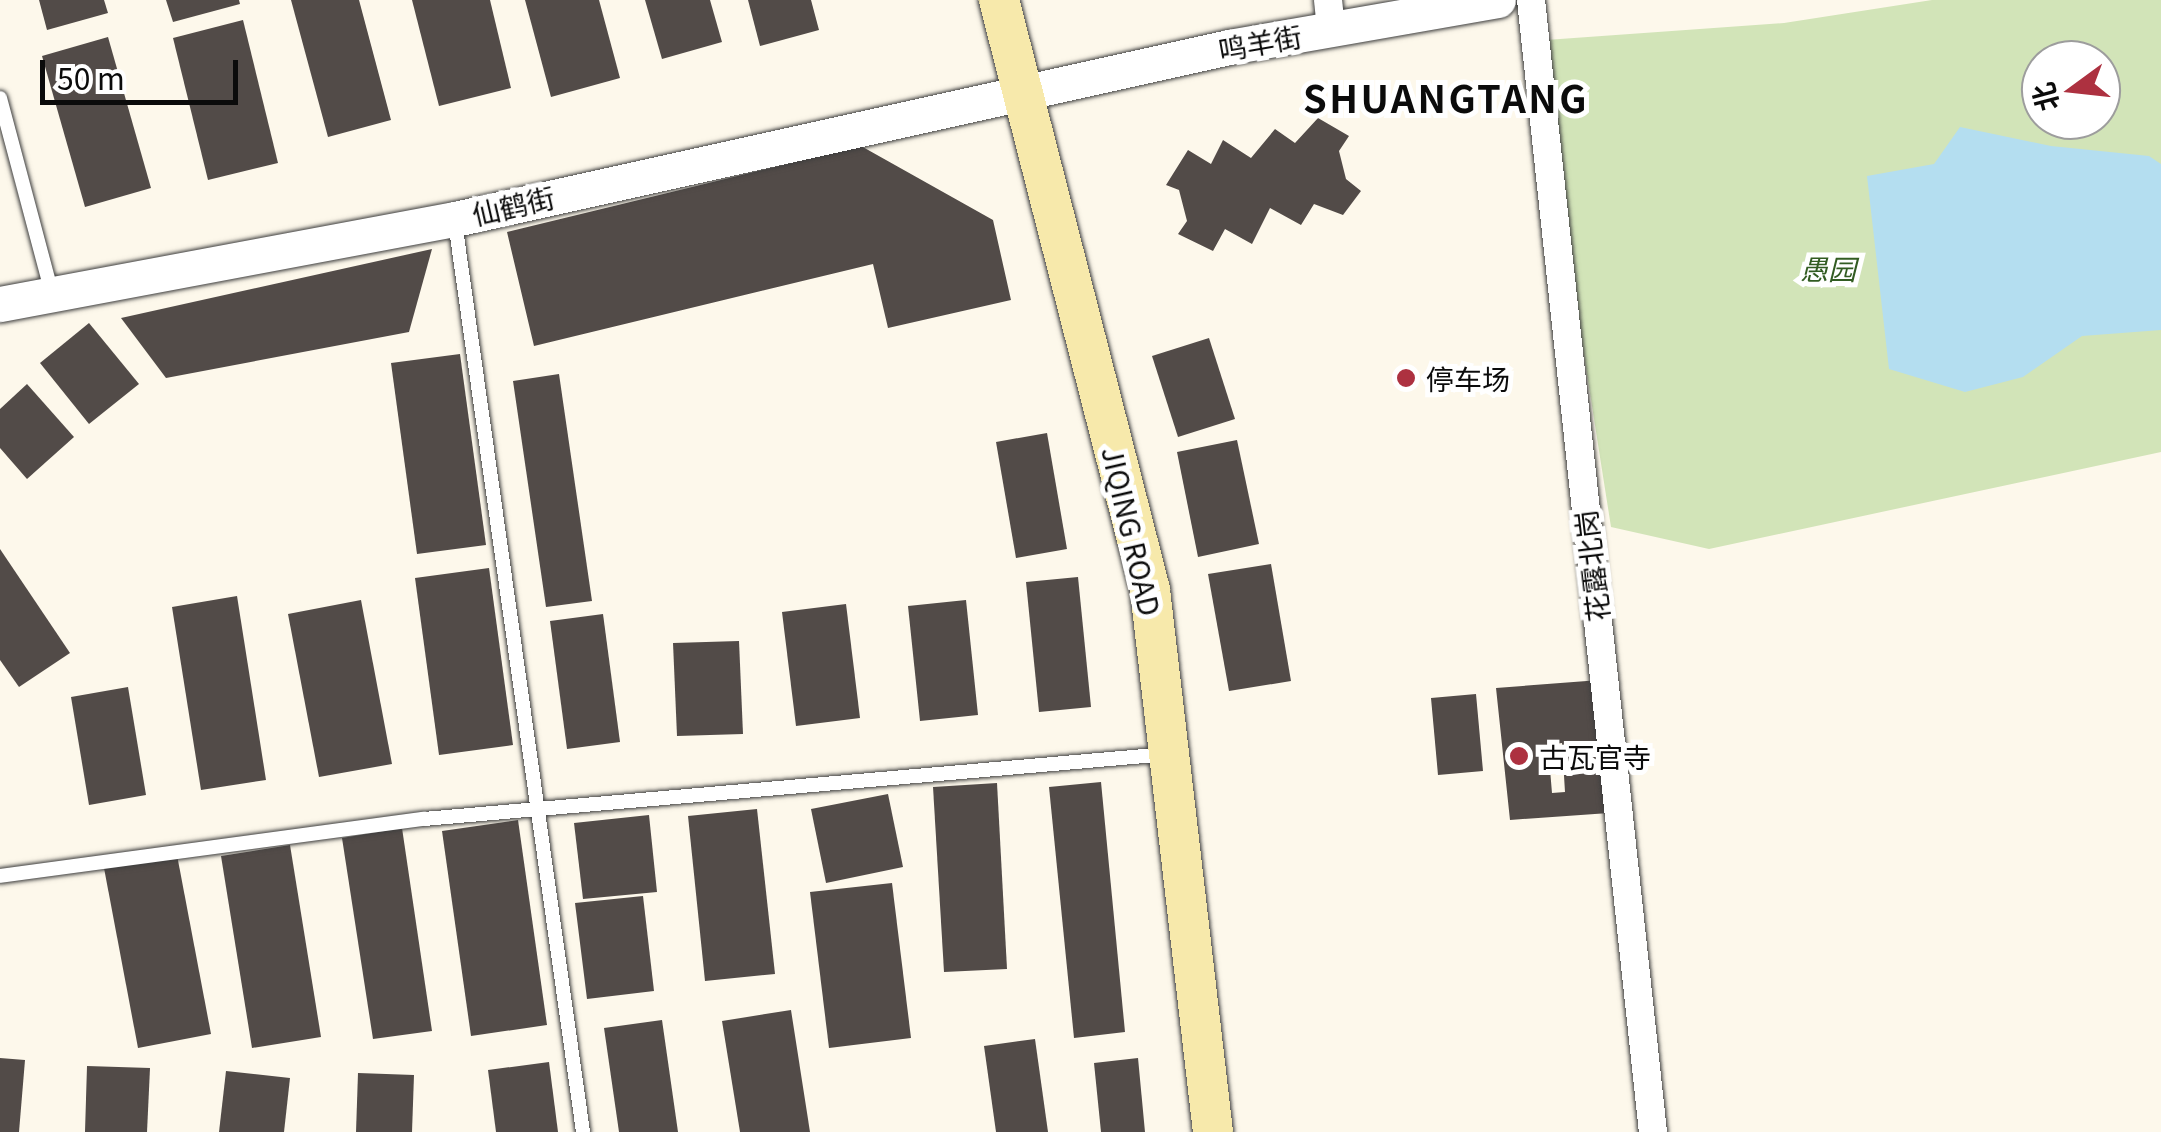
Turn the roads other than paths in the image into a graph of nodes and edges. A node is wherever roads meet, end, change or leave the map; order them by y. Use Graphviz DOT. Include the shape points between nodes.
graph roads {
  1 [pos="998,0"];
  2 [pos="1498,0"];
  3 [pos="1532,0"];
  4 [pos="1330,15"];
  5 [pos="1022,90"];
  6 [pos="0,98"];
  7 [pos="454,219"];
  8 [pos="52,294"];
  9 [pos="0,304"];
  10 [pos="1167,754"];
  11 [pos="536,810"];
  12 [pos="0,876"];
  13 [pos="583,1132"];
  14 [pos="1213,1132"];
  15 [pos="1653,1132"];
  1 -- 5 [label="main road, JIQING ROAD"];
  2 -- 4 [label="street, 鸣羊街"];
  3 -- 15 [label="street, 花露北岗"];
  4 -- 5 [label="street, 鸣羊街"];
  5 -- 7 [label="street, 仙鹤街"];
  5 -- 10 [label="main road, JIQING ROAD" via="1150,590"];
  6 -- 8 [label="lane"];
  7 -- 8 [label="street, 仙鹤街"];
  7 -- 11 [label="lane"];
  8 -- 9 [label="street, 仙鹤街"];
  10 -- 11 [label="lane"];
  10 -- 14 [label="main road, JIQING ROAD"];
  11 -- 12 [label="lane"];
  11 -- 13 [label="lane"];
}
